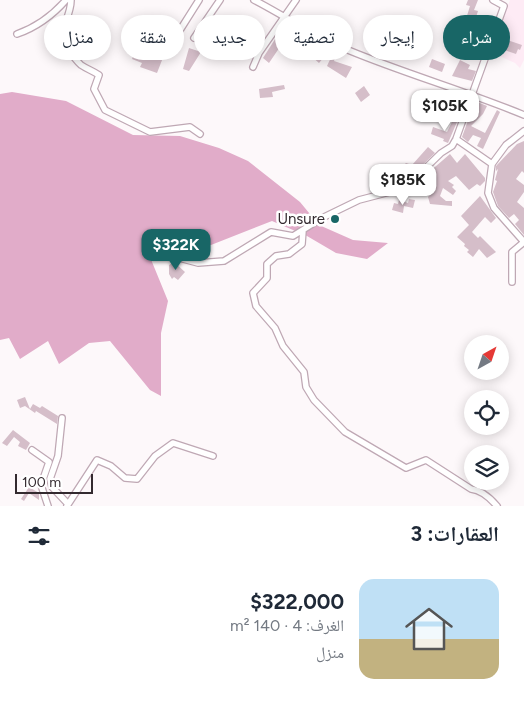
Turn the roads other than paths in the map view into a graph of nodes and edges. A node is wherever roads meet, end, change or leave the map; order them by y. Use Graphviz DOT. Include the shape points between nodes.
graph roads {
  1 [pos="66,0"];
  2 [pos="71,0"];
  3 [pos="198,0"];
  4 [pos="220,0"];
  5 [pos="254,0"];
  6 [pos="296,0"];
  7 [pos="493,0"];
  8 [pos="210,15"];
  9 [pos="282,15"];
  10 [pos="285,15"];
  11 [pos="184,23"];
  12 [pos="275,29"];
  13 [pos="17,34"];
  14 [pos="353,52"];
  15 [pos="253,67"];
  16 [pos="472,94"];
  17 [pos="524,114"];
  18 [pos="524,131"];
  19 [pos="200,134"];
  20 [pos="456,139"];
  21 [pos="492,164"];
  22 [pos="303,230"];
  23 [pos="524,242"];
  24 [pos="183,259"];
  25 [pos="512,282"];
  26 [pos="62,418"];
  27 [pos="32,450"];
  28 [pos="213,456"];
  29 [pos="68,505"];
  30 [pos="48,506"];
  31 [pos="497,506"];
  1 -- 13 [label="street" via="34,28"];
  2 -- 19 [label="street" via="60,46 99,76 94,88 105,110 150,132 190,127"];
  3 -- 11 [label="street"];
  4 -- 8 [label="street"];
  5 -- 9 [label="street"];
  6 -- 10 [label="street"];
  7 -- 16 [label="street" via="504,6"];
  12 -- 15 [label="street"];
  14 -- 16 [label="street"];
  16 -- 17 [label="street"];
  16 -- 20 [label="street"];
  18 -- 21 [label="street" via="506,145"];
  20 -- 21 [label="street"];
  20 -- 22 [label="street" via="405,188 359,200"];
  21 -- 23 [label="street" via="488,193 494,208"];
  22 -- 24 [label="street" via="294,236 271,232 224,261 198,263"];
  22 -- 31 [label="street" via="302,244 267,264 267,278 253,293 256,306 304,372 306,387 314,400 345,432 406,468 426,460"];
  23 -- 25 [label="street" via="512,252"];
  26 -- 29 [label="street" via="58,456 50,479 52,487"];
  27 -- 30 [label="street" via="49,462 41,485"];
  28 -- 29 [label="street" via="173,443 155,456 137,478 124,478 111,466 97,460"];
}
